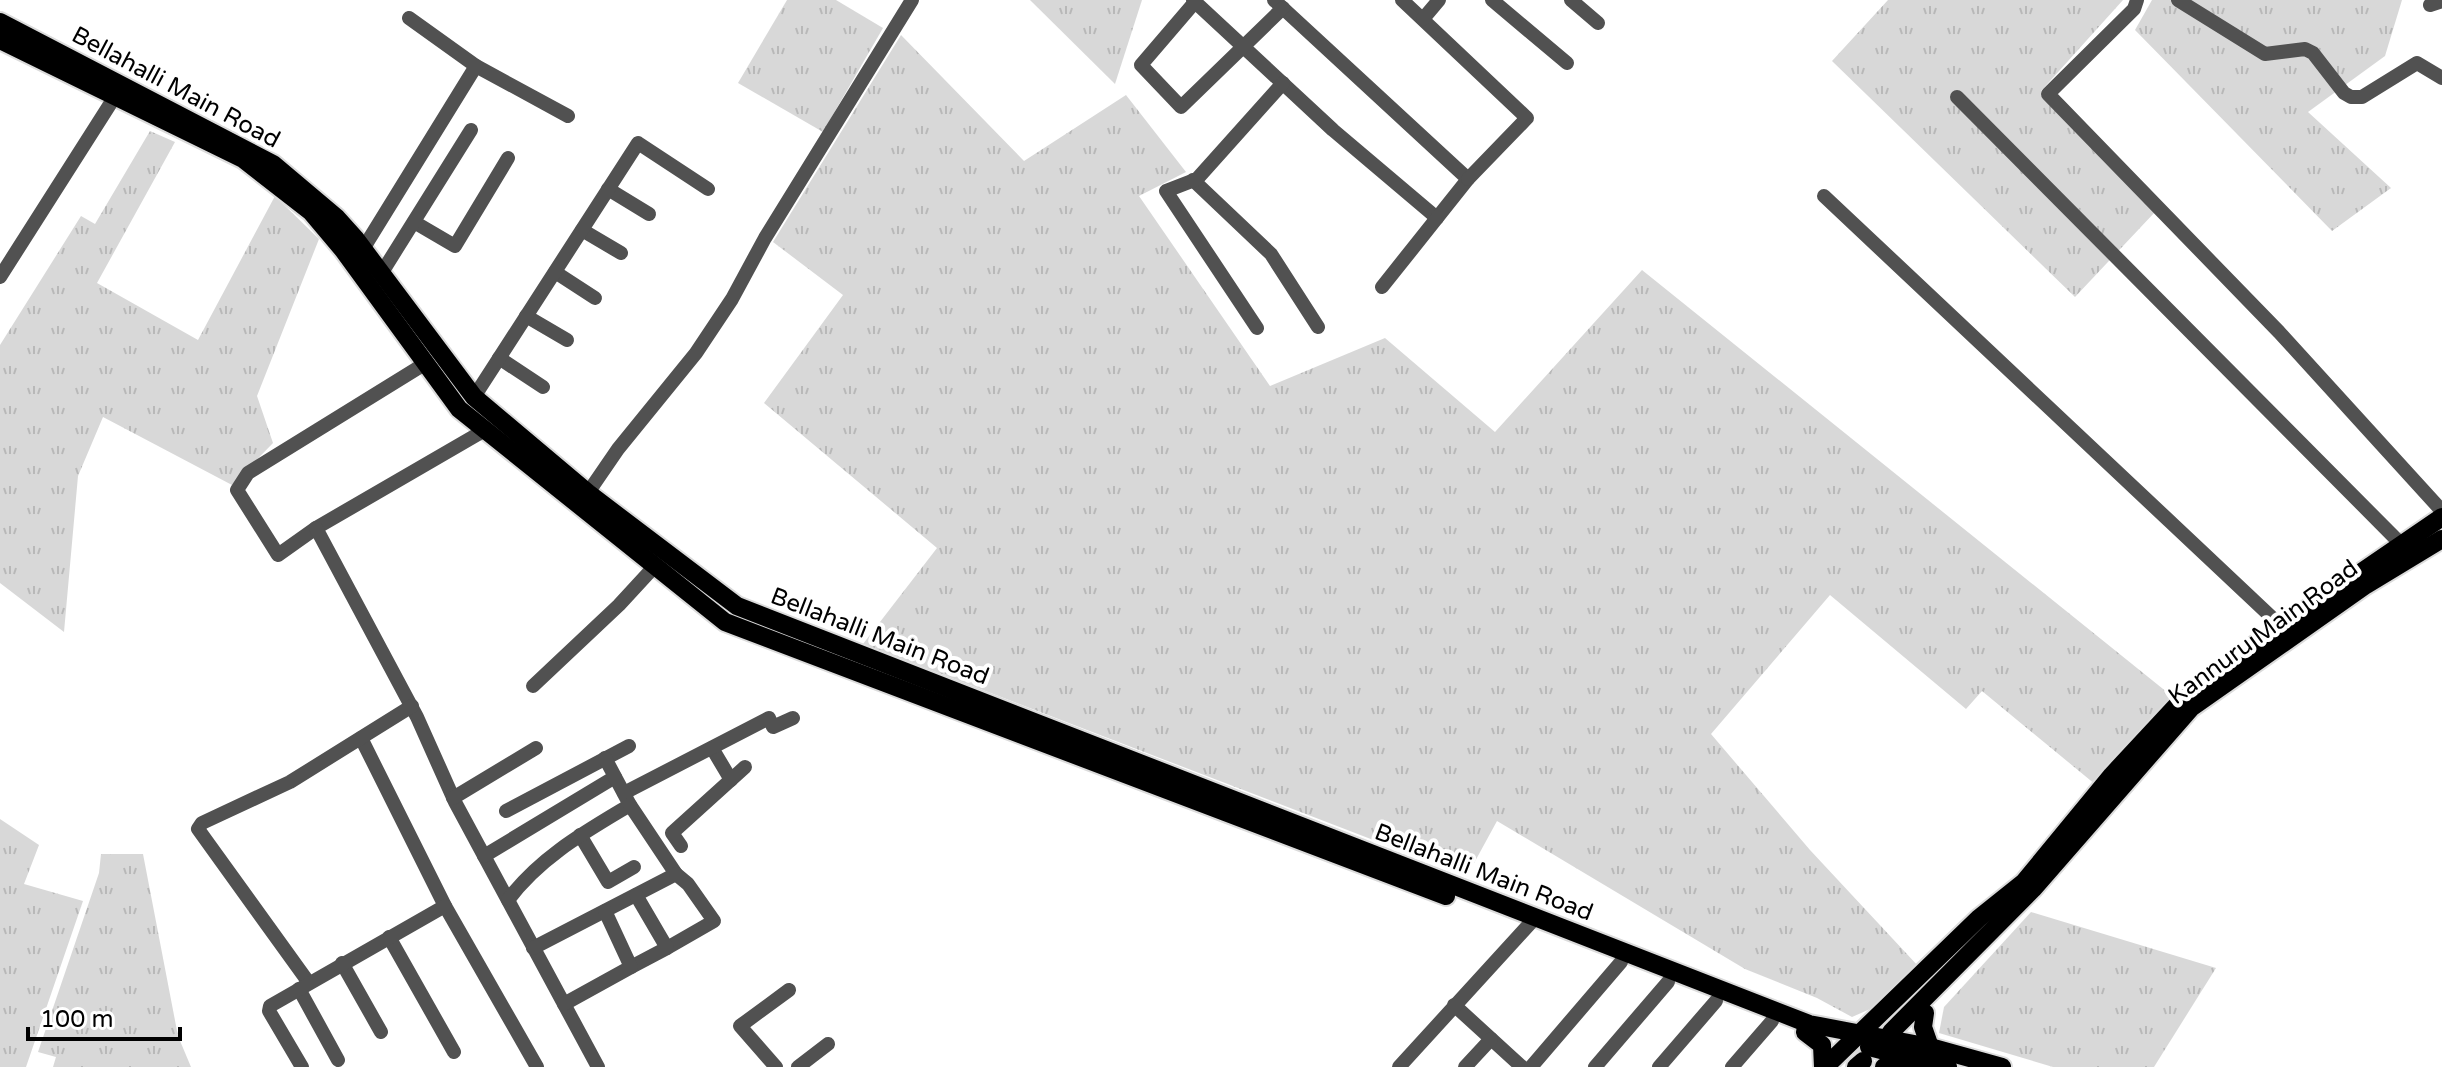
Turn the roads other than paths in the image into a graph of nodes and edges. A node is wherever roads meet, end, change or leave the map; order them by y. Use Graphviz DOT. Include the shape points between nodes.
graph roads {
  1 [pos="912,0"];
  2 [pos="1402,0"];
  3 [pos="1439,0"];
  4 [pos="1492,0"];
  5 [pos="1571,0"];
  6 [pos="2137,0"];
  7 [pos="2178,0"];
  8 [pos="1194,1"];
  9 [pos="1279,4"];
  10 [pos="409,18"];
  11 [pos="1423,19"];
  12 [pos="0,22"];
  13 [pos="1598,23"];
  14 [pos="0,40"];
  15 [pos="1242,45"];
  16 [pos="1567,63"];
  17 [pos="476,66"];
  18 [pos="2442,78"];
  19 [pos="1283,83"];
  20 [pos="1957,97"];
  21 [pos="114,98"];
  22 [pos="568,116"];
  23 [pos="471,130"];
  24 [pos="508,158"];
  25 [pos="1468,179"];
  26 [pos="1193,180"];
  27 [pos="608,189"];
  28 [pos="708,189"];
  29 [pos="1824,196"];
  30 [pos="649,214"];
  31 [pos="1437,218"];
  32 [pos="414,222"];
  33 [pos="582,230"];
  34 [pos="363,249"];
  35 [pos="621,253"];
  36 [pos="555,272"];
  37 [pos="381,274"];
  38 [pos="0,277"];
  39 [pos="1382,287"];
  40 [pos="595,298"];
  41 [pos="526,316"];
  42 [pos="1318,327"];
  43 [pos="1257,328"];
  44 [pos="567,340"];
  45 [pos="499,358"];
  46 [pos="426,363"];
  47 [pos="543,387"];
  48 [pos="474,397"];
  49 [pos="485,430"];
  50 [pos="583,500"];
  51 [pos="2442,511"];
  52 [pos="2442,517"];
  53 [pos="316,528"];
  54 [pos="2442,539"];
  55 [pos="2402,545"];
  56 [pos="654,567"];
  57 [pos="2282,627"];
  58 [pos="533,686"];
  59 [pos="412,706"];
  60 [pos="793,718"];
  61 [pos="361,738"];
  62 [pos="629,746"];
  63 [pos="536,748"];
  64 [pos="712,748"];
  65 [pos="605,758"];
  66 [pos="745,767"];
  67 [pos="615,777"];
  68 [pos="731,780"];
  69 [pos="453,798"];
  70 [pos="627,799"];
  71 [pos="506,811"];
  72 [pos="580,835"];
  73 [pos="681,846"];
  74 [pos="484,856"];
  75 [pos="634,867"];
  76 [pos="676,874"];
  77 [pos="2028,886"];
  78 [pos="636,895"];
  79 [pos="508,900"];
  80 [pos="445,906"];
  81 [pos="605,911"];
  82 [pos="1531,922"];
  83 [pos="389,937"];
  84 [pos="533,948"];
  85 [pos="667,948"];
  86 [pos="1621,962"];
  87 [pos="342,963"];
  88 [pos="631,967"];
  89 [pos="1668,982"];
  90 [pos="304,986"];
  91 [pos="789,990"];
  92 [pos="1716,1001"];
  93 [pos="564,1004"];
  94 [pos="1454,1005"];
  95 [pos="1925,1013"];
  96 [pos="1772,1021"];
  97 [pos="1814,1029"];
  98 [pos="381,1032"];
  99 [pos="1491,1039"];
  100 [pos="828,1044"];
  101 [pos="1873,1046"];
  102 [pos="454,1052"];
  103 [pos="1928,1054"];
  104 [pos="338,1060"];
  105 [pos="302,1067"];
  106 [pos="537,1067"];
  107 [pos="598,1067"];
  108 [pos="776,1067"];
  109 [pos="798,1067"];
  110 [pos="1399,1067"];
  111 [pos="1465,1067"];
  112 [pos="1522,1067"];
  113 [pos="1531,1067"];
  114 [pos="1595,1067"];
  115 [pos="1659,1067"];
  116 [pos="1732,1067"];
  117 [pos="1824,1067"];
  118 [pos="1841,1067"];
  119 [pos="1948,1067"];
  120 [pos="2002,1067"];
  1 -- 50 [label="street" via="732,299"];
  2 -- 11 [label="street"];
  3 -- 11 [label="street"];
  4 -- 16 [label="street"];
  5 -- 13 [label="street"];
  6 -- 51 [label="street" via="2134,9 2048,94 2279,332"];
  7 -- 18 [label="street" via="2265,54 2305,49 2313,53 2351,97 2362,97 2417,63"];
  8 -- 15 [label="street"];
  8 -- 15 [label="street" via="1141,65 1181,107"];
  9 -- 15 [label="street"];
  9 -- 25 [label="street"];
  10 -- 17 [label="street"];
  11 -- 25 [label="street" via="1527,118"];
  12 -- 34 [label="main road, Bellahalli Main Road" via="273,164 337,218"];
  14 -- 21 [label="main road, Bellahalli Main Road"];
  15 -- 19 [label="street"];
  17 -- 22 [label="street"];
  17 -- 34 [label="street"];
  19 -- 26 [label="street"];
  19 -- 31 [label="street"];
  20 -- 55 [label="street"];
  21 -- 38 [label="street"];
  21 -- 46 [label="main road, Bellahalli Main Road" via="243,159 311,212"];
  23 -- 32 [label="street"];
  24 -- 32 [label="street" via="455,246"];
  25 -- 31 [label="street"];
  26 -- 42 [label="street" via="1271,254"];
  26 -- 43 [label="street" via="1166,191"];
  27 -- 28 [label="street" via="638,143"];
  27 -- 30 [label="street"];
  27 -- 33 [label="street"];
  29 -- 57 [label="street"];
  31 -- 39 [label="street"];
  32 -- 37 [label="street"];
  33 -- 35 [label="street"];
  33 -- 36 [label="street"];
  34 -- 37 [label="main road, Bellahalli Main Road"];
  36 -- 40 [label="street"];
  36 -- 41 [label="street"];
  37 -- 48 [label="main road, Bellahalli Main Road"];
  41 -- 44 [label="street"];
  41 -- 45 [label="street"];
  45 -- 47 [label="street"];
  45 -- 48 [label="street"];
  46 -- 49 [label="main road, Bellahalli Main Road" via="459,409"];
  46 -- 53 [label="street" via="241,482 237,490 278,555"];
  48 -- 50 [label="main road, Bellahalli Main Road"];
  49 -- 50 [label="main road, Bellahalli Main Road"];
  49 -- 53 [label="street"];
  50 -- 56 [label="main road, Bellahalli Main Road"];
  50 -- 82 [label="main road, Bellahalli Main Road" via="737,606"];
  52 -- 55 [label="main road"];
  53 -- 59 [label="street"];
  54 -- 77 [label="main road, Kannuru Main Road" via="2366,585 2191,708"];
  55 -- 57 [label="main road"];
  56 -- 58 [label="street"];
  56 -- 82 [label="main road, Bellahalli Main Road" via="725,622"];
  57 -- 77 [label="main road" via="2177,705 2112,775"];
  59 -- 61 [label="street"];
  59 -- 69 [label="street"];
  60 -- 64 [label="street" via="769,729 769,718"];
  61 -- 80 [label="street"];
  61 -- 90 [label="street" via="198,829"];
  62 -- 65 [label="street"];
  63 -- 69 [label="street"];
  64 -- 68 [label="street"];
  64 -- 70 [label="street"];
  65 -- 67 [label="street"];
  65 -- 71 [label="street"];
  66 -- 68 [label="street"];
  67 -- 70 [label="street"];
  67 -- 74 [label="street"];
  68 -- 73 [label="street" via="672,833"];
  69 -- 74 [label="street"];
  70 -- 72 [label="street"];
  70 -- 76 [label="street"];
  72 -- 75 [label="street" via="608,882"];
  72 -- 79 [label="street" via="524,878"];
  74 -- 79 [label="street"];
  76 -- 78 [label="street"];
  76 -- 85 [label="street" via="714,921"];
  77 -- 95 [label="main road" via="1991,947"];
  77 -- 101 [label="main road"];
  77 -- 101 [label="main road" via="1984,939"];
  78 -- 81 [label="street"];
  78 -- 85 [label="street"];
  79 -- 84 [label="street"];
  80 -- 83 [label="street"];
  80 -- 106 [label="street"];
  81 -- 84 [label="street"];
  81 -- 88 [label="street"];
  82 -- 86 [label="main road, Bellahalli Main Road"];
  82 -- 94 [label="street"];
  82 -- 97 [label="main road, Bellahalli Main Road"];
  83 -- 87 [label="street"];
  83 -- 102 [label="street"];
  84 -- 93 [label="street"];
  85 -- 88 [label="street"];
  86 -- 89 [label="main road, Bellahalli Main Road"];
  86 -- 113 [label="street"];
  87 -- 90 [label="street"];
  87 -- 98 [label="street"];
  88 -- 93 [label="street"];
  89 -- 92 [label="main road, Bellahalli Main Road"];
  89 -- 114 [label="street"];
  90 -- 104 [label="street"];
  90 -- 105 [label="street" via="273,1003 269,1011"];
  91 -- 108 [label="street" via="740,1026"];
  92 -- 96 [label="main road, Bellahalli Main Road"];
  92 -- 115 [label="street"];
  93 -- 107 [label="street"];
  94 -- 99 [label="street"];
  94 -- 110 [label="street"];
  95 -- 101 [label="main road"];
  95 -- 103 [label="main road"];
  96 -- 97 [label="main road, Bellahalli Main Road"];
  96 -- 116 [label="street"];
  97 -- 101 [label="main road, Bellahalli Main Road"];
  97 -- 101 [label="main road" via="1852,1024"];
  97 -- 117 [label="main road"];
  99 -- 111 [label="street"];
  99 -- 112 [label="street"];
  100 -- 109 [label="street"];
  101 -- 103 [label="main road, Bellahalli Main Road"];
  101 -- 117 [label="main road"];
  101 -- 118 [label="main road"];
  103 -- 119 [label="main road"];
  103 -- 120 [label="main road"];
}
